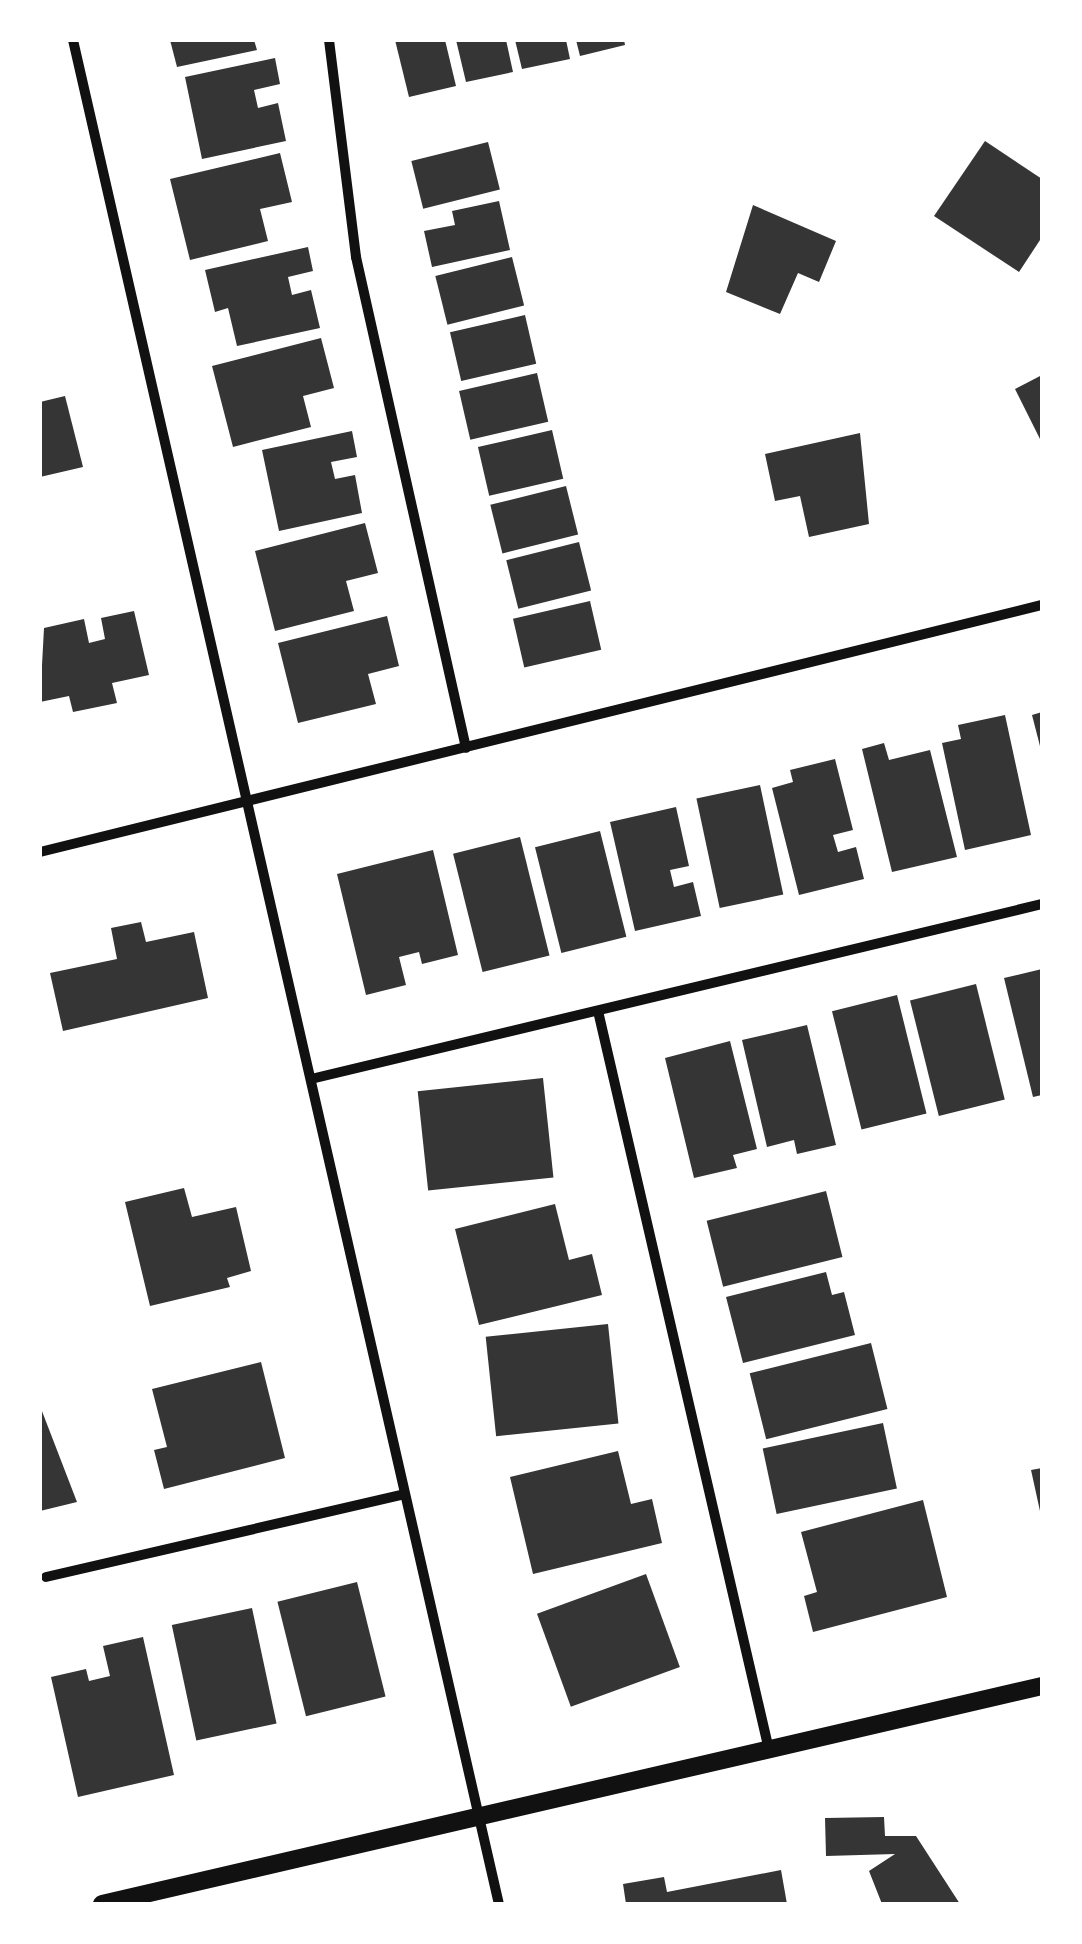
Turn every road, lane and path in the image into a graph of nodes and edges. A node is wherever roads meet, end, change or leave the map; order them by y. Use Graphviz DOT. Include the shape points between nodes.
graph roads {
  1 [pos="73,40"];
  2 [pos="329,40"];
  3 [pos="1042,605"];
  4 [pos="466,748"];
  5 [pos="250,802"];
  6 [pos="40,852"];
  7 [pos="1042,904"];
  8 [pos="598,1010"];
  9 [pos="311,1079"];
  10 [pos="405,1494"];
  11 [pos="46,1577"];
  12 [pos="1042,1686"];
  13 [pos="769,1750"];
  14 [pos="478,1819"];
  15 [pos="102,1904"];
  16 [pos="499,1904"];
  1 -- 5 [label="street"];
  2 -- 4 [label="street" via="356,257"];
  3 -- 4 [label="street"];
  4 -- 5 [label="street"];
  5 -- 6 [label="street"];
  5 -- 9 [label="street"];
  7 -- 8 [label="street"];
  8 -- 9 [label="street"];
  8 -- 13 [label="street"];
  9 -- 10 [label="street"];
  10 -- 11 [label="street"];
  10 -- 14 [label="street"];
  12 -- 13 [label="street"];
  13 -- 14 [label="street"];
  14 -- 15 [label="street"];
  14 -- 16 [label="street"];
}
